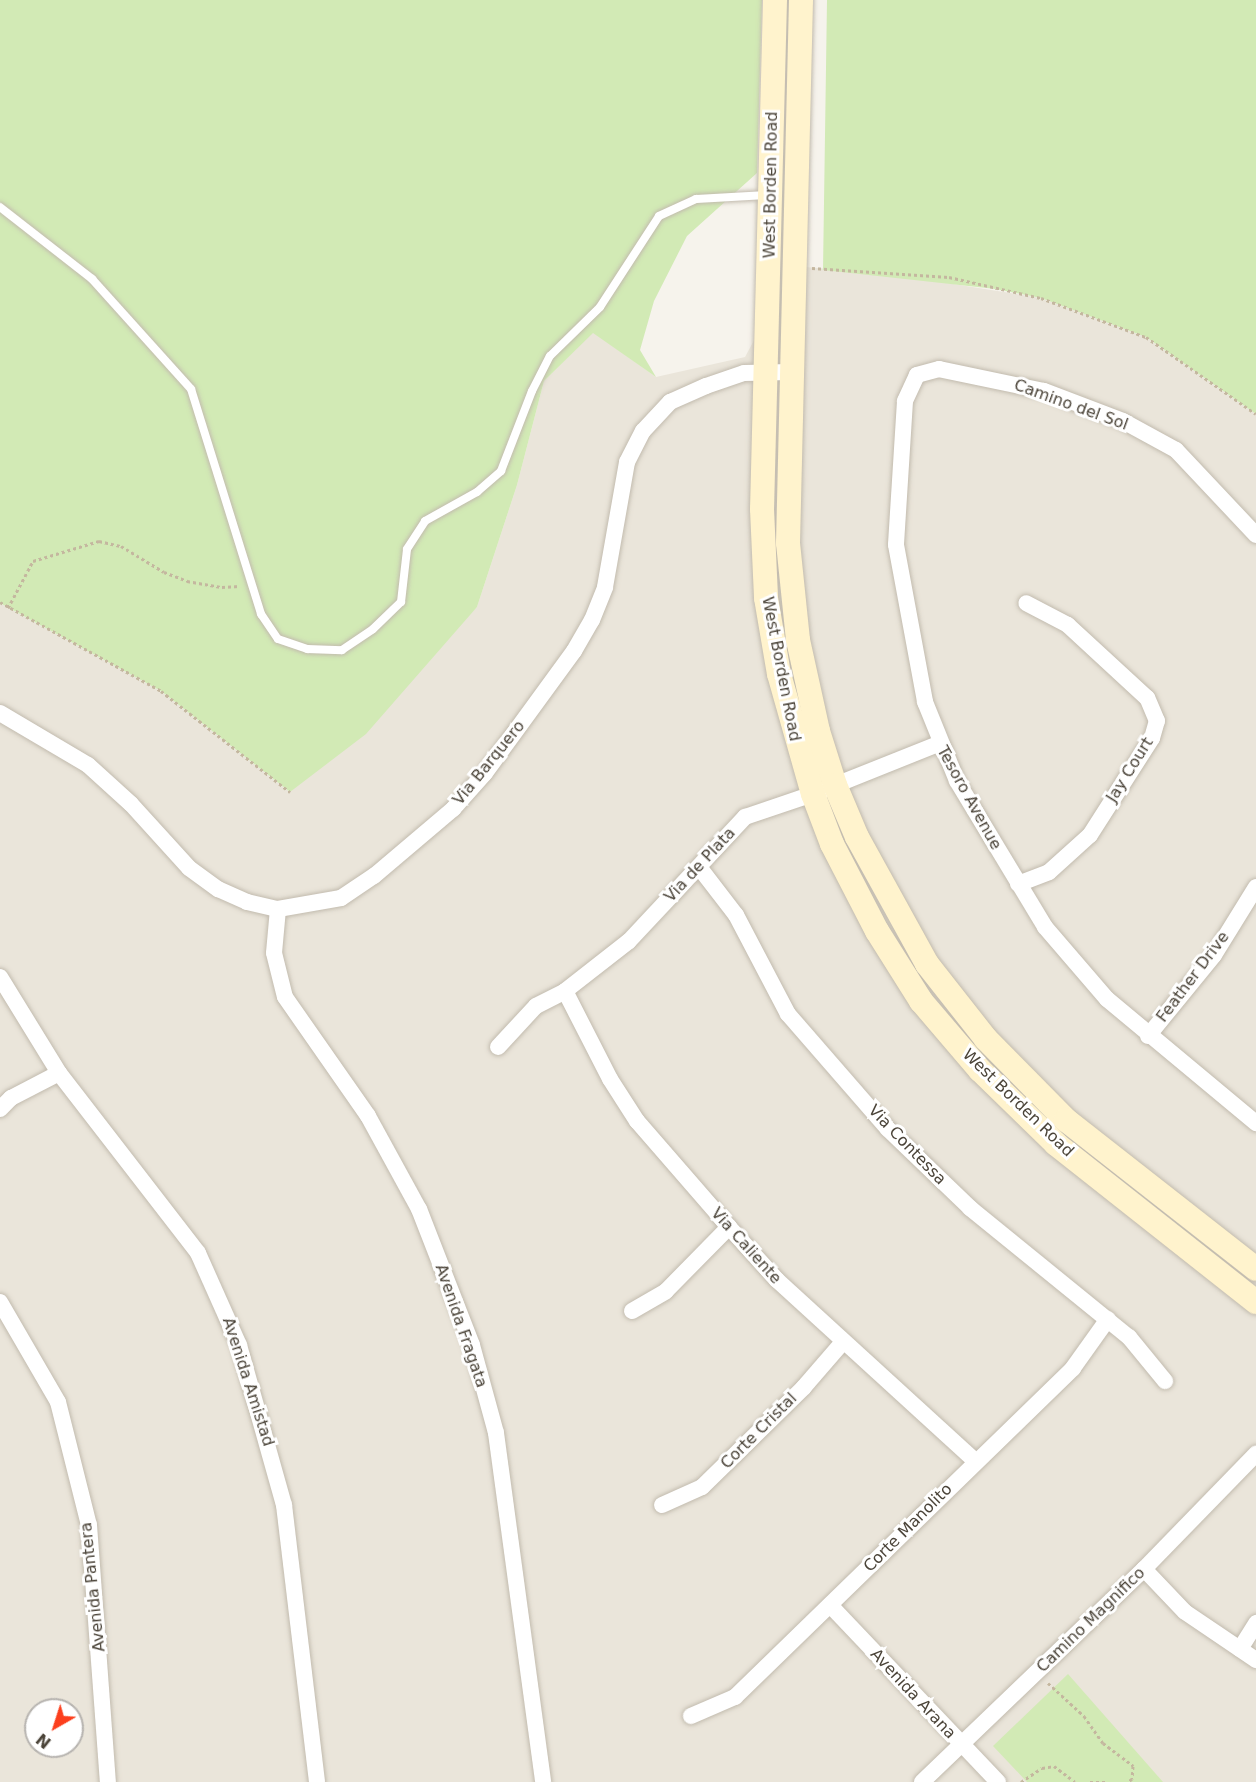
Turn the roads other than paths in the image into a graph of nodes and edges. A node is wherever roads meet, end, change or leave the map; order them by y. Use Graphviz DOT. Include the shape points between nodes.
graph roads {
  1 [pos="775,0"];
  2 [pos="801,0"];
  3 [pos="771,195"];
  4 [pos="0,207"];
  5 [pos="765,370"];
  6 [pos="791,372"];
  7 [pos="917,375"];
  8 [pos="1256,535"];
  9 [pos="1026,603"];
  10 [pos="0,713"];
  11 [pos="939,744"];
  12 [pos="835,785"];
  13 [pos="813,794"];
  14 [pos="699,867"];
  15 [pos="1018,884"];
  16 [pos="1256,887"];
  17 [pos="278,909"];
  18 [pos="0,977"];
  19 [pos="565,991"];
  20 [pos="1148,1036"];
  21 [pos="498,1047"];
  22 [pos="59,1073"];
  23 [pos="0,1110"];
  24 [pos="1256,1123"];
  25 [pos="729,1227"];
  26 [pos="1256,1269"];
  27 [pos="0,1302"];
  28 [pos="1256,1302"];
  29 [pos="632,1311"];
  30 [pos="1108,1319"];
  31 [pos="843,1342"];
  32 [pos="1165,1381"];
  33 [pos="1256,1454"];
  34 [pos="975,1461"];
  35 [pos="662,1505"];
  36 [pos="1144,1569"];
  37 [pos="830,1605"];
  38 [pos="1256,1623"];
  39 [pos="1240,1649"];
  40 [pos="1256,1660"];
  41 [pos="691,1716"];
  42 [pos="961,1745"];
  43 [pos="108,1782"];
  44 [pos="317,1782"];
  45 [pos="543,1782"];
  46 [pos="922,1782"];
  47 [pos="998,1782"];
  1 -- 3 [label="main road, West Borden Road"];
  2 -- 6 [label="main road, West Borden Road"];
  3 -- 4 [label="lane" via="696,199 659,216 600,307 550,356 501,471 477,492 425,521 406,549 401,602 373,629 342,650 307,649 278,639 261,614 191,389 92,279"];
  3 -- 5 [label="main road, West Borden Road"];
  5 -- 6 [label="street, Via Barquero"];
  5 -- 13 [label="main road, West Borden Road" via="762,509 766,598 779,674"];
  5 -- 17 [label="street, Via Barquero" via="706,386 670,402 643,431 627,462 605,586 592,621 485,773 459,802 374,876 341,898"];
  6 -- 12 [label="main road, West Borden Road" via="788,543 798,640 818,731"];
  7 -- 8 [label="street, Camino del Sol" via="939,369 988,377 1044,391 1123,421 1176,450"];
  7 -- 11 [label="street, Tesoro Avenue" via="905,401 896,545 914,651"];
  9 -- 15 [label="street, Jay Court" via="1068,625 1147,698 1157,721 1152,738 1090,835 1049,872"];
  10 -- 17 [label="street, Via Barquero" via="88,765 131,804 189,868 228,893"];
  11 -- 12 [label="street, Via de Plata"];
  11 -- 15 [label="street, Tesoro Avenue"];
  12 -- 13 [label="street, Via de Plata"];
  12 -- 26 [label="main road, West Borden Road" via="857,837 927,964 986,1039 1066,1120"];
  13 -- 14 [label="street, Via de Plata" via="745,817"];
  13 -- 28 [label="main road, West Borden Road" via="832,844 877,931 921,1001 980,1070 1056,1144"];
  14 -- 19 [label="street, Via de Plata" via="629,941"];
  14 -- 30 [label="street, Via Contessa" via="736,915 788,1014 888,1129 970,1208"];
  15 -- 20 [label="street, Tesoro Avenue" via="1045,927 1099,990"];
  16 -- 20 [label="street, Feather Drive" via="1214,955"];
  17 -- 45 [label="street, Avenida Fragata" via="274,953 285,997 368,1116 419,1209 472,1345 496,1433"];
  18 -- 22 [label="street, Avenida Amistad"];
  19 -- 21 [label="street, Via de Plata" via="536,1006"];
  19 -- 25 [label="street, Via Caliente" via="610,1079 637,1121"];
  20 -- 24 [label="street, Tesoro Avenue"];
  22 -- 23 [label="street" via="11,1098"];
  22 -- 44 [label="street, Avenida Amistad" via="198,1253 239,1345 284,1505"];
  25 -- 29 [label="street" via="666,1291"];
  25 -- 31 [label="street, Via Caliente" via="777,1280"];
  27 -- 43 [label="street, Avenida Pantera" via="58,1402 89,1525"];
  30 -- 32 [label="street, Via Contessa" via="1129,1337"];
  30 -- 34 [label="street, Corte Manolito" via="1073,1368"];
  31 -- 34 [label="street, Via Caliente"];
  31 -- 35 [label="street, Corte Cristal" via="804,1387 702,1487"];
  33 -- 36 [label="street, Camino Magnifico"];
  34 -- 37 [label="street, Corte Manolito"];
  36 -- 39 [label="street" via="1185,1612"];
  36 -- 42 [label="street, Camino Magnifico"];
  37 -- 41 [label="street, Corte Manolito" via="735,1697"];
  37 -- 42 [label="street, Avenida Arana"];
  38 -- 39 [label="street"];
  39 -- 40 [label="street"];
  42 -- 46 [label="street, Camino Magnifico"];
  42 -- 47 [label="street, Avenida Arana"];
}
